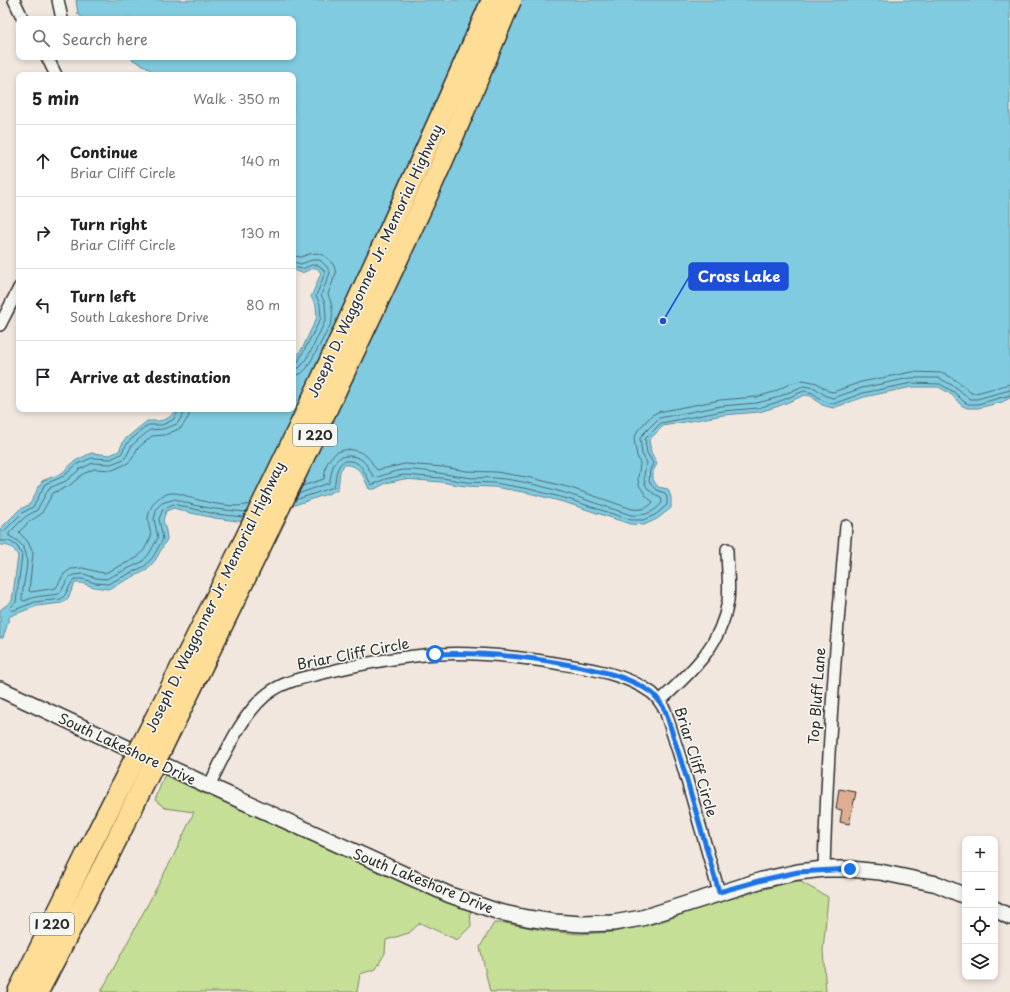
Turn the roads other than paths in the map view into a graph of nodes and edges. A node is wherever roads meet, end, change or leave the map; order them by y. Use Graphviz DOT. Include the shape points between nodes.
graph roads {
  1 [pos="14,0"];
  2 [pos="58,0"];
  3 [pos="492,0"];
  4 [pos="511,0"];
  5 [pos="22,16"];
  6 [pos="61,16"];
  7 [pos="48,60"];
  8 [pos="54,72"];
  9 [pos="16,294"];
  10 [pos="0,325"];
  11 [pos="846,526"];
  12 [pos="727,549"];
  13 [pos="0,689"];
  14 [pos="660,701"];
  15 [pos="209,786"];
  16 [pos="824,869"];
  17 [pos="719,892"];
  18 [pos="962,895"];
  19 [pos="998,911"];
  20 [pos="1010,917"];
  21 [pos="18,992"];
  22 [pos="38,992"];
  1 -- 5 [label="street"];
  2 -- 6 [label="street"];
  3 -- 21 [label="highway, Joseph D. Waggonner Jr. Memorial Highway / I 220, bridge" via="310,403 239,551"];
  4 -- 22 [label="highway, Joseph D. Waggonner Jr. Memorial Highway / I 220, bridge" via="427,196 267,537 105,864"];
  7 -- 8 [label="street"];
  9 -- 10 [label="street"];
  11 -- 16 [label="street, Top Bluff Lane" via="833,677"];
  12 -- 14 [label="street" via="728,600 720,630 703,658"];
  13 -- 15 [label="street, South Lakeshore Drive"];
  14 -- 15 [label="street, Briar Cliff Circle" via="653,694 624,678 584,667 533,659 487,654 445,654 358,665 288,682 266,695 244,719"];
  14 -- 17 [label="street, Briar Cliff Circle" via="684,770"];
  15 -- 17 [label="street, South Lakeshore Drive" via="450,895 499,912 527,918 582,924 613,923 642,918"];
  16 -- 17 [label="street, South Lakeshore Drive" via="791,873"];
  16 -- 18 [label="street, South Lakeshore Drive" via="880,872 937,884"];
  19 -- 20 [label="street"];
}
